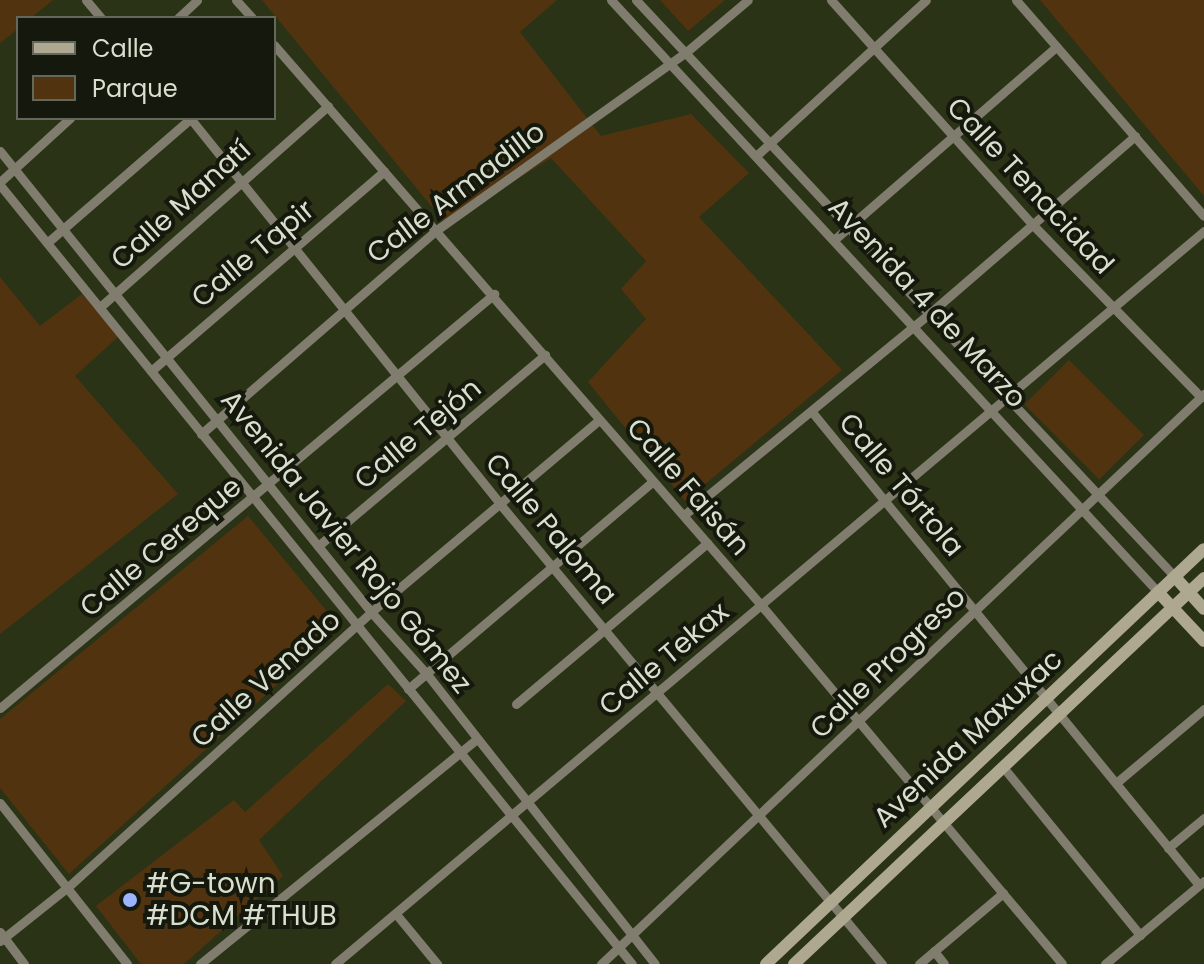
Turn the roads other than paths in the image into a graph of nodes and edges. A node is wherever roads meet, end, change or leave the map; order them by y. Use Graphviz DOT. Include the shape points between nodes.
graph roads {
  1 [pos="86,0"];
  2 [pos="197,0"];
  3 [pos="236,0"];
  4 [pos="611,0"];
  5 [pos="636,0"];
  6 [pos="748,0"];
  7 [pos="831,0"];
  8 [pos="926,0"];
  9 [pos="1016,0"];
  10 [pos="99,16"];
  11 [pos="180,16"];
  12 [pos="250,16"];
  13 [pos="872,46"];
  14 [pos="276,47"];
  15 [pos="1056,47"];
  16 [pos="685,53"];
  17 [pos="669,64"];
  18 [pos="328,106"];
  19 [pos="68,120"];
  20 [pos="189,120"];
  21 [pos="193,120"];
  22 [pos="951,134"];
  23 [pos="1135,136"];
  24 [pos="771,141"];
  25 [pos="0,151"];
  26 [pos="757,155"];
  27 [pos="14,169"];
  28 [pos="384,171"];
  29 [pos="242,181"];
  30 [pos="0,183"];
  31 [pos="1204,216"];
  32 [pos="1032,224"];
  33 [pos="849,225"];
  34 [pos="438,229"];
  35 [pos="63,230"];
  36 [pos="1204,231"];
  37 [pos="835,239"];
  38 [pos="48,242"];
  39 [pos="294,248"];
  40 [pos="116,293"];
  41 [pos="494,294"];
  42 [pos="100,307"];
  43 [pos="1112,307"];
  44 [pos="343,310"];
  45 [pos="930,313"];
  46 [pos="915,326"];
  47 [pos="545,355"];
  48 [pos="167,357"];
  49 [pos="151,371"];
  50 [pos="396,375"];
  51 [pos="1202,395"];
  52 [pos="1009,396"];
  53 [pos="993,410"];
  54 [pos="812,412"];
  55 [pos="218,420"];
  56 [pos="599,420"];
  57 [pos="201,434"];
  58 [pos="448,438"];
  59 [pos="653,481"];
  60 [pos="270,485"];
  61 [pos="1099,494"];
  62 [pos="253,499"];
  63 [pos="886,501"];
  64 [pos="500,504"];
  65 [pos="1083,509"];
  66 [pos="684,515"];
  67 [pos="707,543"];
  68 [pos="318,546"];
  69 [pos="1204,549"];
  70 [pos="553,567"];
  71 [pos="1175,577"];
  72 [pos="1204,578"];
  73 [pos="1158,592"];
  74 [pos="1189,592"];
  75 [pos="761,605"];
  76 [pos="1172,608"];
  77 [pos="976,609"];
  78 [pos="1204,609"];
  79 [pos="371,612"];
  80 [pos="357,626"];
  81 [pos="604,628"];
  82 [pos="1204,641"];
  83 [pos="426,673"];
  84 [pos="408,689"];
  85 [pos="657,694"];
  86 [pos="1044,700"];
  87 [pos="516,704"];
  88 [pos="0,708"];
  89 [pos="1204,709"];
  90 [pos="1057,716"];
  91 [pos="859,722"];
  92 [pos="477,739"];
  93 [pos="459,752"];
  94 [pos="1003,767"];
  95 [pos="1116,783"];
  96 [pos="0,803"];
  97 [pos="528,803"];
  98 [pos="933,806"];
  99 [pos="512,818"];
  100 [pos="758,818"];
  101 [pos="1204,818"];
  102 [pos="945,822"];
  103 [pos="1168,848"];
  104 [pos="1201,883"];
  105 [pos="68,887"];
  106 [pos="1003,893"];
  107 [pos="829,903"];
  108 [pos="396,914"];
  109 [pos="844,917"];
  110 [pos="633,934"];
  111 [pos="1140,935"];
  112 [pos="1,937"];
  113 [pos="619,947"];
  114 [pos="934,951"];
  115 [pos="24,964"];
  116 [pos="127,964"];
  117 [pos="200,964"];
  118 [pos="335,964"];
  119 [pos="437,964"];
  120 [pos="601,964"];
  121 [pos="632,964"];
  122 [pos="655,964"];
  123 [pos="766,964"];
  124 [pos="794,964"];
  125 [pos="882,964"];
  126 [pos="919,964"];
  127 [pos="944,964"];
  128 [pos="1062,964"];
  129 [pos="1105,964"];
  1 -- 10 [label="street"];
  2 -- 11 [label="street"];
  3 -- 12 [label="street"];
  4 -- 17 [label="street, Avenida 4 de Marzo"];
  5 -- 16 [label="street, Avenida 4 de Marzo"];
  6 -- 16 [label="street, Calle Armadillo"];
  7 -- 13 [label="street, Calle Tenacidad"];
  8 -- 13 [label="street"];
  9 -- 15 [label="street"];
  13 -- 22 [label="street, Calle Tenacidad"];
  13 -- 24 [label="street"];
  14 -- 18 [label="street, Calle Faisán"];
  15 -- 22 [label="street"];
  15 -- 23 [label="street"];
  16 -- 17 [label="street, Calle Armadillo"];
  16 -- 24 [label="street, Avenida 4 de Marzo"];
  17 -- 26 [label="street, Avenida 4 de Marzo"];
  17 -- 34 [label="street, Calle Armadillo"];
  18 -- 28 [label="street, Calle Faisán"];
  18 -- 29 [label="street, Calle Manatí"];
  19 -- 27 [label="street"];
  20 -- 35 [label="street"];
  21 -- 29 [label="street, Calle Paloma"];
  22 -- 32 [label="street, Calle Tenacidad"];
  22 -- 33 [label="street"];
  23 -- 31 [label="street"];
  23 -- 32 [label="street"];
  24 -- 26 [label="street"];
  24 -- 33 [label="street, Avenida 4 de Marzo"];
  25 -- 27 [label="street, Avenida Javier Rojo Gómez"];
  26 -- 37 [label="street, Avenida 4 de Marzo"];
  27 -- 30 [label="street"];
  27 -- 35 [label="street, Avenida Javier Rojo Gómez"];
  28 -- 34 [label="street, Calle Faisán"];
  28 -- 39 [label="street, Calle Tapir"];
  29 -- 39 [label="street, Calle Paloma"];
  29 -- 40 [label="street, Calle Manatí"];
  30 -- 38 [label="street, Avenida Javier Rojo Gómez"];
  32 -- 43 [label="street, Calle Tenacidad"];
  32 -- 45 [label="street"];
  33 -- 37 [label="street"];
  33 -- 45 [label="street, Avenida 4 de Marzo"];
  34 -- 41 [label="street, Calle Faisán"];
  34 -- 44 [label="street, Calle Armadillo"];
  35 -- 38 [label="street"];
  35 -- 40 [label="street, Avenida Javier Rojo Gómez"];
  36 -- 43 [label="street, Calle Tekax"];
  37 -- 46 [label="street, Avenida 4 de Marzo"];
  38 -- 42 [label="street, Avenida Javier Rojo Gómez"];
  39 -- 44 [label="street, Calle Paloma"];
  39 -- 48 [label="street, Calle Tapir"];
  40 -- 42 [label="street, Calle Manatí"];
  40 -- 48 [label="street, Avenida Javier Rojo Gómez"];
  41 -- 47 [label="street, Calle Faisán"];
  41 -- 50 [label="street, Calle Cereque"];
  42 -- 49 [label="street, Avenida Javier Rojo Gómez"];
  43 -- 51 [label="street, Calle Tenacidad"];
  43 -- 52 [label="street, Calle Tekax"];
  44 -- 50 [label="street, Calle Paloma"];
  44 -- 55 [label="street, Calle Armadillo"];
  45 -- 46 [label="street"];
  45 -- 52 [label="street, Avenida 4 de Marzo"];
  46 -- 53 [label="street, Avenida 4 de Marzo"];
  46 -- 54 [label="street"];
  47 -- 56 [label="street, Calle Faisán"];
  47 -- 58 [label="street, Calle Tejón"];
  48 -- 49 [label="street, Calle Tapir"];
  48 -- 55 [label="street, Avenida Javier Rojo Gómez"];
  49 -- 57 [label="street, Avenida Javier Rojo Gómez"];
  50 -- 58 [label="street, Calle Paloma"];
  50 -- 60 [label="street, Calle Cereque"];
  51 -- 61 [label="street, Calle Progreso"];
  52 -- 53 [label="street, Calle Tekax"];
  52 -- 61 [label="street, Avenida 4 de Marzo"];
  53 -- 63 [label="street, Calle Tekax"];
  53 -- 65 [label="street, Avenida 4 de Marzo"];
  54 -- 63 [label="street, Calle Tórtola"];
  54 -- 66 [label="street"];
  55 -- 57 [label="street, Calle Armadillo"];
  55 -- 60 [label="street, Avenida Javier Rojo Gómez"];
  56 -- 59 [label="street, Calle Faisán"];
  56 -- 64 [label="street, Calle Venado"];
  57 -- 62 [label="street, Avenida Javier Rojo Gómez"];
  58 -- 64 [label="street, Calle Paloma"];
  58 -- 68 [label="street, Calle Tejón"];
  59 -- 66 [label="street, Calle Faisán"];
  59 -- 70 [label="street"];
  60 -- 62 [label="street, Calle Cereque"];
  60 -- 68 [label="street, Avenida Javier Rojo Gómez"];
  61 -- 65 [label="street, Calle Progreso"];
  61 -- 71 [label="street, Avenida 4 de Marzo"];
  62 -- 80 [label="street, Avenida Javier Rojo Gómez"];
  62 -- 88 [label="street, Calle Cereque"];
  63 -- 75 [label="street, Calle Tekax"];
  63 -- 77 [label="street, Calle Tórtola"];
  64 -- 70 [label="street, Calle Paloma"];
  64 -- 79 [label="street, Calle Venado"];
  65 -- 73 [label="street, Avenida 4 de Marzo"];
  65 -- 77 [label="street, Calle Progreso"];
  66 -- 67 [label="street, Calle Faisán"];
  67 -- 75 [label="street, Calle Faisán"];
  67 -- 81 [label="street"];
  68 -- 79 [label="street, Avenida Javier Rojo Gómez"];
  69 -- 71 [label="main road, Avenida Maxuxac"];
  70 -- 81 [label="street, Calle Paloma"];
  70 -- 83 [label="street"];
  71 -- 73 [label="main road, Avenida Maxuxac"];
  71 -- 74 [label="main road, Avenida 4 de Marzo"];
  72 -- 74 [label="main road, Avenida Maxuxac"];
  73 -- 76 [label="main road, Avenida 4 de Marzo"];
  73 -- 86 [label="main road, Avenida Maxuxac"];
  74 -- 76 [label="main road, Avenida Maxuxac"];
  74 -- 78 [label="main road, Avenida 4 de Marzo"];
  75 -- 85 [label="street, Calle Tekax"];
  75 -- 91 [label="street, Calle Faisán"];
  76 -- 82 [label="main road, Avenida 4 de Marzo"];
  76 -- 90 [label="main road, Avenida Maxuxac"];
  77 -- 86 [label="street, Calle Tórtola"];
  77 -- 91 [label="street, Calle Progreso"];
  79 -- 80 [label="street, Calle Venado"];
  79 -- 83 [label="street, Avenida Javier Rojo Gómez"];
  80 -- 84 [label="street, Avenida Javier Rojo Gómez"];
  80 -- 105 [label="street, Calle Venado"];
  81 -- 85 [label="street, Calle Paloma"];
  81 -- 87 [label="street"];
  83 -- 84 [label="street"];
  83 -- 92 [label="street, Avenida Javier Rojo Gómez"];
  84 -- 93 [label="street, Avenida Javier Rojo Gómez"];
  85 -- 97 [label="street, Calle Tekax"];
  85 -- 100 [label="street, Calle Paloma"];
  86 -- 90 [label="street, Calle Tórtola"];
  86 -- 98 [label="main road, Avenida Maxuxac"];
  89 -- 95 [label="street"];
  90 -- 94 [label="main road, Avenida Maxuxac"];
  90 -- 95 [label="street, Calle Tórtola"];
  91 -- 98 [label="street, Calle Faisán"];
  91 -- 100 [label="street, Calle Progreso"];
  92 -- 93 [label="street"];
  92 -- 97 [label="street, Avenida Javier Rojo Gómez"];
  93 -- 99 [label="street, Avenida Javier Rojo Gómez"];
  93 -- 117 [label="street"];
  94 -- 102 [label="main road, Avenida Maxuxac"];
  94 -- 111 [label="street"];
  95 -- 103 [label="street, Calle Tórtola"];
  96 -- 105 [label="street"];
  97 -- 99 [label="street, Calle Tekax"];
  97 -- 110 [label="street, Avenida Javier Rojo Gómez"];
  98 -- 102 [label="street, Calle Faisán"];
  98 -- 107 [label="main road, Avenida Maxuxac"];
  99 -- 108 [label="street, Calle Tekax"];
  99 -- 113 [label="street, Avenida Javier Rojo Gómez"];
  100 -- 107 [label="street, Calle Paloma"];
  100 -- 110 [label="street, Calle Progreso"];
  101 -- 103 [label="street"];
  102 -- 106 [label="street, Calle Faisán"];
  102 -- 109 [label="main road, Avenida Maxuxac"];
  103 -- 104 [label="street, Calle Tórtola"];
  104 -- 111 [label="street"];
  105 -- 112 [label="street, Calle Venado"];
  105 -- 116 [label="street"];
  106 -- 114 [label="street"];
  106 -- 128 [label="street, Calle Faisán"];
  107 -- 109 [label="street, Calle Paloma"];
  107 -- 123 [label="main road, Avenida Maxuxac"];
  108 -- 118 [label="street, Calle Tekax"];
  108 -- 119 [label="street"];
  109 -- 124 [label="main road, Avenida Maxuxac"];
  109 -- 125 [label="street, Calle Paloma"];
  110 -- 113 [label="street, Calle Progreso"];
  110 -- 122 [label="street, Avenida Javier Rojo Gómez"];
  111 -- 129 [label="street"];
  112 -- 115 [label="street"];
  113 -- 120 [label="street, Calle Progreso"];
  113 -- 121 [label="street, Avenida Javier Rojo Gómez"];
  114 -- 126 [label="street"];
  114 -- 127 [label="street"];
}
